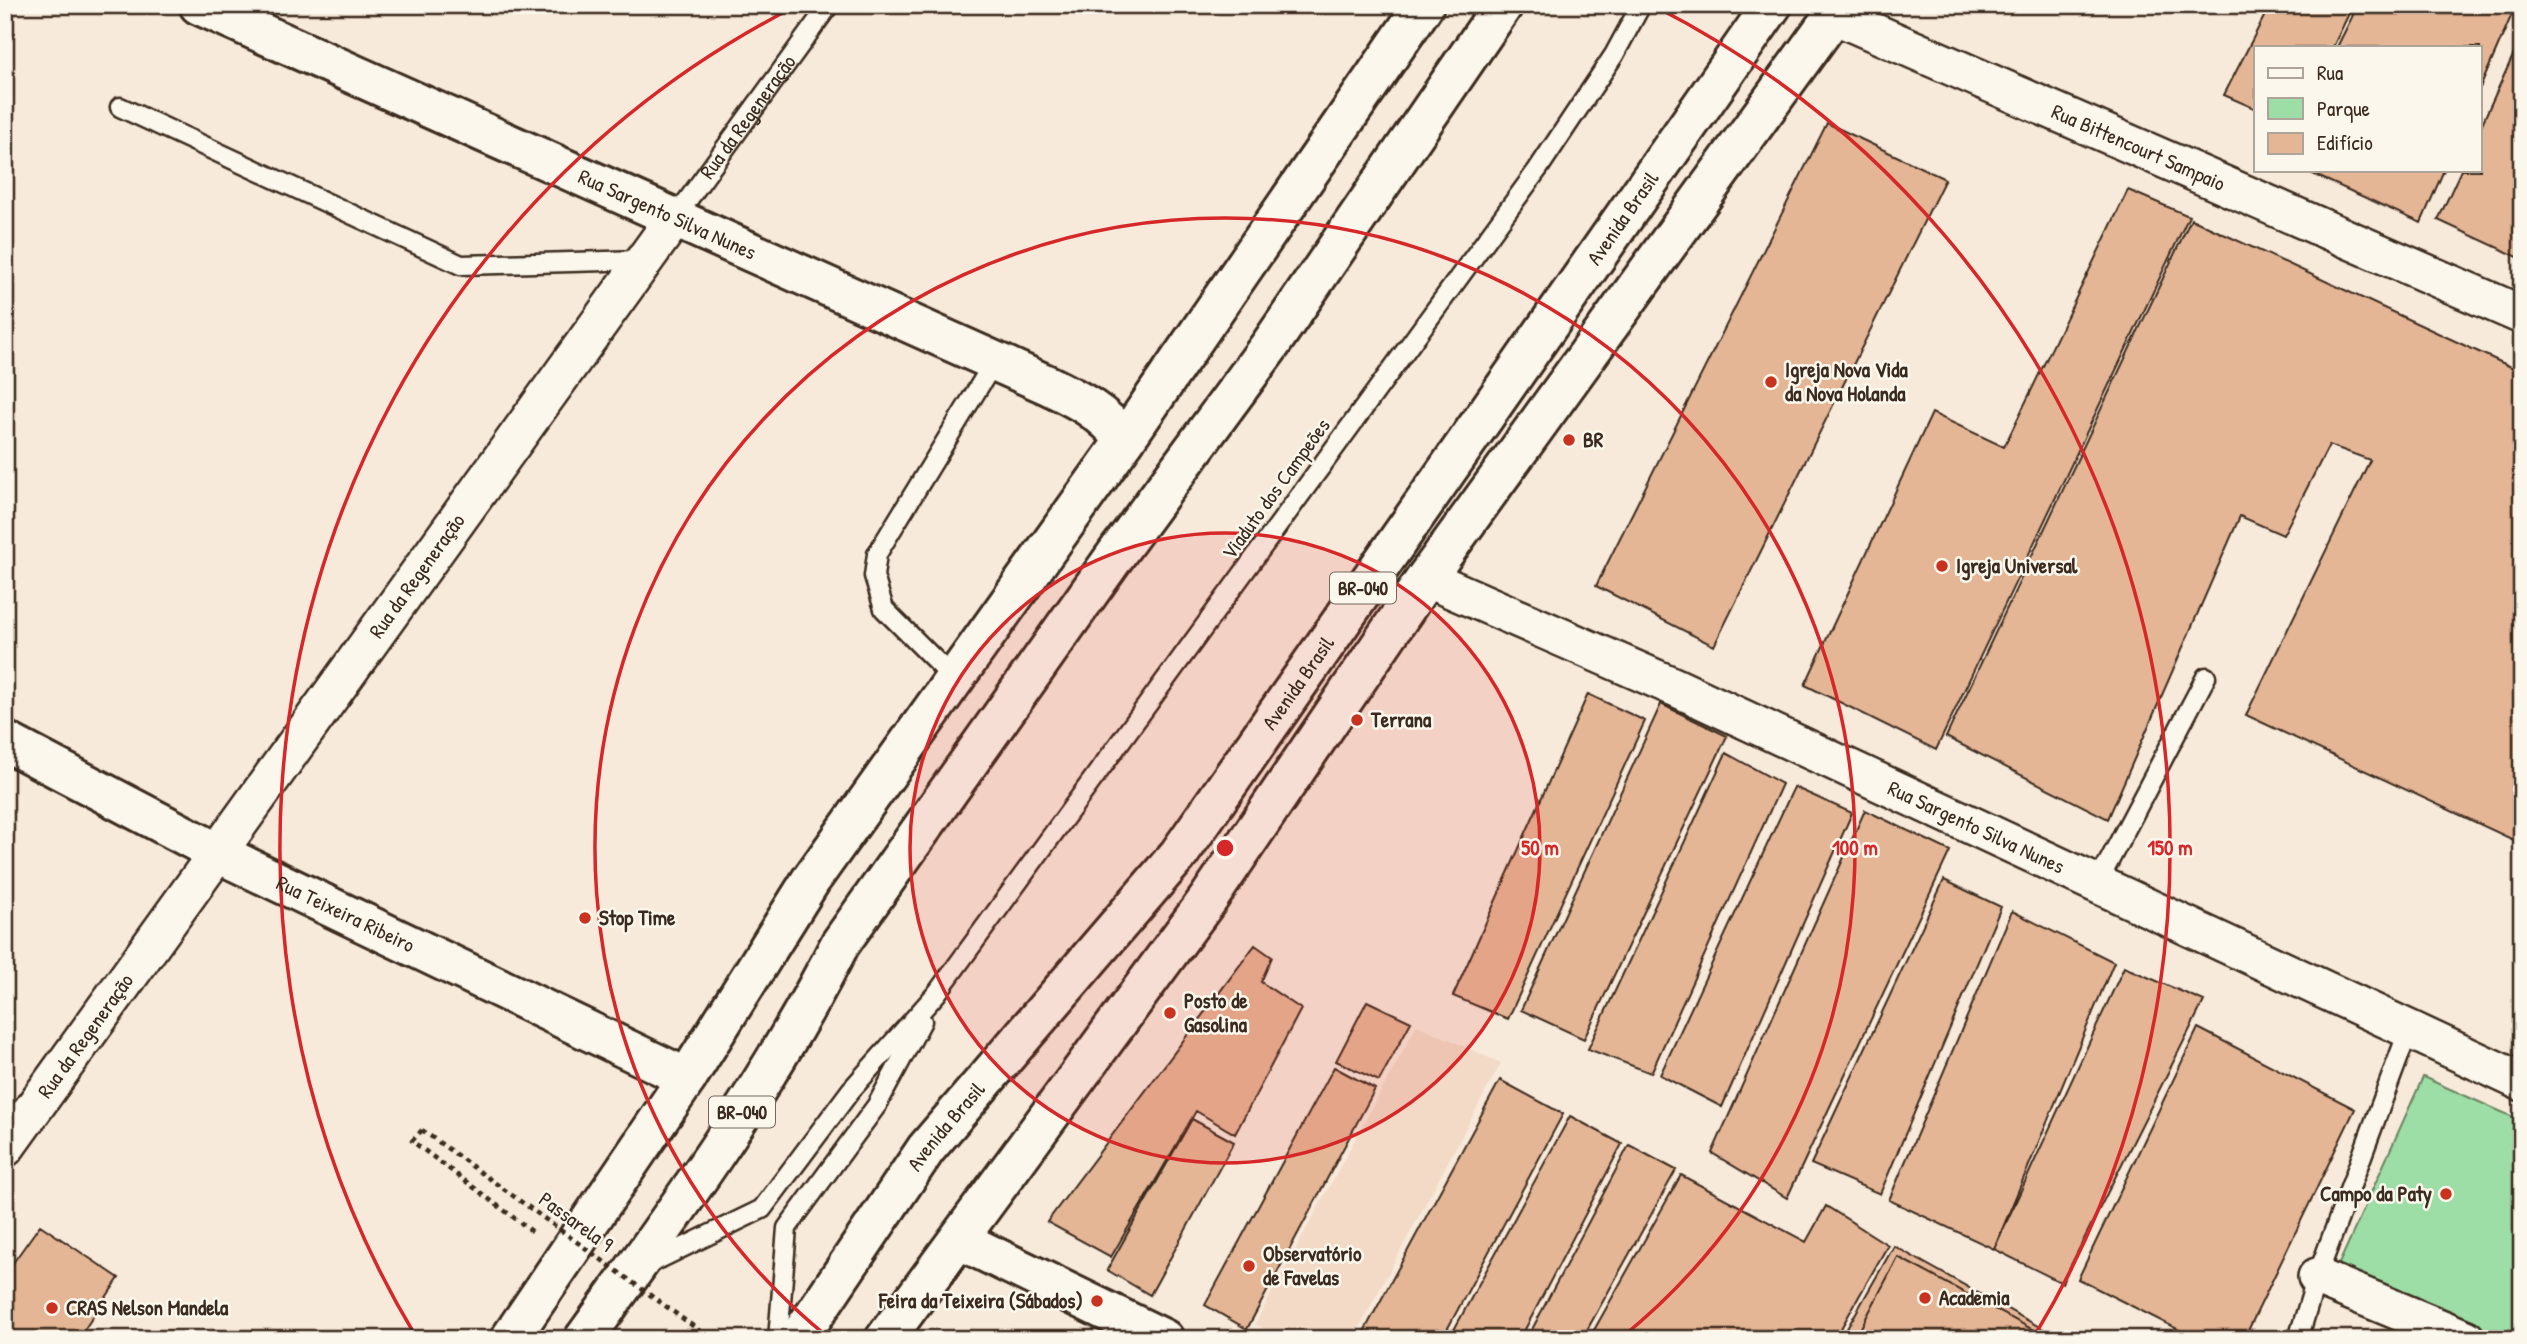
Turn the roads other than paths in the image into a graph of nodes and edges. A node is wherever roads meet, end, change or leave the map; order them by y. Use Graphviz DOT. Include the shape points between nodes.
graph roads {
  1 [pos="199,5"];
  2 [pos="829,5"];
  3 [pos="1424,5"];
  4 [pos="1503,5"];
  5 [pos="1641,5"];
  6 [pos="1772,5"];
  7 [pos="1838,10"];
  8 [pos="120,107"];
  9 [pos="674,219"];
  10 [pos="645,260"];
  11 [pos="2522,315"];
  12 [pos="994,362"];
  13 [pos="1125,440"];
  14 [pos="1426,578"];
  15 [pos="2206,677"];
  16 [pos="954,679"];
  17 [pos="5,741"];
  18 [pos="220,854"];
  19 [pos="2097,884"];
  20 [pos="937,993"];
  21 [pos="2409,1029"];
  22 [pos="687,1078"];
  23 [pos="2522,1082"];
  24 [pos="5,1148"];
  25 [pos="960,1240"];
  26 [pos="632,1273"];
  27 [pos="2317,1277"];
  28 [pos="510,1339"];
  29 [pos="584,1339"];
  30 [pos="778,1339"];
  31 [pos="798,1339"];
  32 [pos="886,1339"];
  33 [pos="1164,1339"];
  34 [pos="2298,1339"];
  35 [pos="2466,1339"];
  1 -- 9 [label="main road, Rua Sargento Silva Nunes"];
  2 -- 9 [label="lane, Rua da Regeneração"];
  3 -- 13 [label="main road"];
  4 -- 26 [label="main road, BR-040" via="1271,344 1120,548 840,944 812,1001 765,1076"];
  5 -- 20 [label="lane, Viaduto dos Campeões" via="1614,55 1538,169"];
  6 -- 31 [label="main road, Avenida Brasil / BR-040" via="1179,854 926,1149"];
  7 -- 11 [label="street, Rua Bittencourt Sampaio"];
  7 -- 14 [label="main road"];
  8 -- 10 [label="lane" via="461,265"];
  9 -- 10 [label="street, Rua da Regeneração"];
  9 -- 12 [label="main road, Rua Sargento Silva Nunes"];
  10 -- 18 [label="street, Rua da Regeneração"];
  12 -- 13 [label="main road, Rua Sargento Silva Nunes" via="1090,405"];
  12 -- 16 [label="lane" via="877,554 874,576 884,608"];
  13 -- 16 [label="main road"];
  14 -- 19 [label="street, Rua Sargento Silva Nunes" via="1676,688"];
  14 -- 25 [label="main road" via="1209,898"];
  15 -- 19 [label="lane"];
  16 -- 22 [label="main road" via="811,880"];
  17 -- 18 [label="main road, Rua Teixeira Ribeiro"];
  18 -- 22 [label="main road, Rua Teixeira Ribeiro"];
  18 -- 24 [label="street, Rua da Regeneração"];
  19 -- 21 [label="street, Rua Sargento Silva Nunes"];
  20 -- 26 [label="lane" via="851,1090 762,1209"];
  20 -- 30 [label="lane" via="877,1105 787,1228"];
  21 -- 23 [label="street, Rua Sargento Silva Nunes"];
  21 -- 27 [label="lane"];
  22 -- 28 [label="main road"];
  25 -- 32 [label="main road"];
  25 -- 33 [label="main road"];
  26 -- 29 [label="main road, BR-040"];
  27 -- 34 [label="lane"];
  27 -- 35 [label="street"];
}
